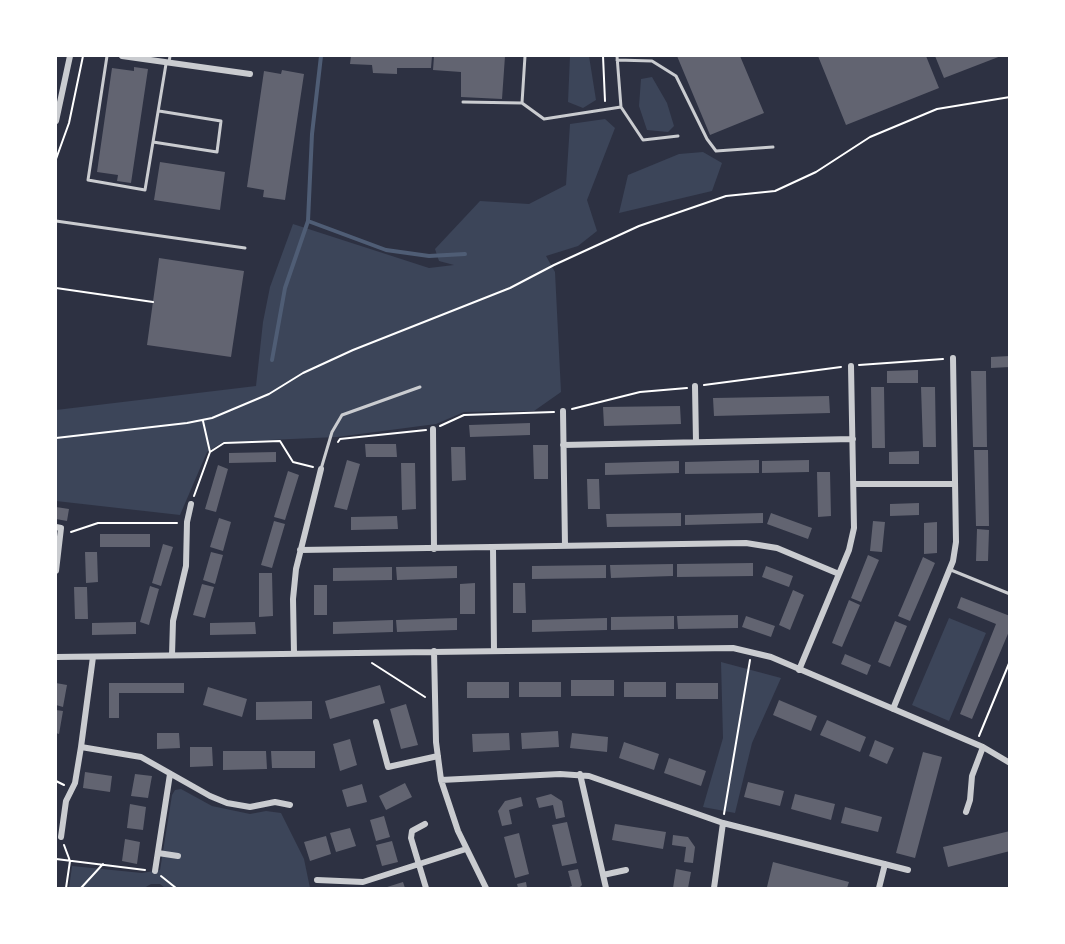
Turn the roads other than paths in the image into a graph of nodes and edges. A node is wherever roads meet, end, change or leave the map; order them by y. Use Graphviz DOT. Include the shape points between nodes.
graph roads {
  1 [pos="70,56"];
  2 [pos="107,56"];
  3 [pos="122,56"];
  4 [pos="525,56"];
  5 [pos="617,58"];
  6 [pos="169,60"];
  7 [pos="250,74"];
  8 [pos="463,102"];
  9 [pos="522,103"];
  10 [pos="621,107"];
  11 [pos="159,111"];
  12 [pos="56,122"];
  13 [pos="678,136"];
  14 [pos="153,142"];
  15 [pos="773,147"];
  16 [pos="56,222"];
  17 [pos="245,248"];
  18 [pos="953,358"];
  19 [pos="851,366"];
  20 [pos="695,386"];
  21 [pos="420,387"];
  22 [pos="563,411"];
  23 [pos="433,429"];
  24 [pos="853,439"];
  25 [pos="696,442"];
  26 [pos="563,445"];
  27 [pos="321,468"];
  28 [pos="854,484"];
  29 [pos="955,484"];
  30 [pos="191,504"];
  31 [pos="56,527"];
  32 [pos="565,546"];
  33 [pos="493,548"];
  34 [pos="434,549"];
  35 [pos="300,550"];
  36 [pos="951,570"];
  37 [pos="56,572"];
  38 [pos="838,574"];
  39 [pos="1010,594"];
  40 [pos="434,651"];
  41 [pos="494,651"];
  42 [pos="294,653"];
  43 [pos="172,655"];
  44 [pos="56,657"];
  45 [pos="93,657"];
  46 [pos="799,670"];
  47 [pos="893,709"];
  48 [pos="376,722"];
  49 [pos="81,747"];
  50 [pos="983,747"];
  51 [pos="438,756"];
  52 [pos="1010,763"];
  53 [pos="170,774"];
  54 [pos="580,774"];
  55 [pos="441,780"];
  56 [pos="290,805"];
  57 [pos="966,812"];
  58 [pos="59,821"];
  59 [pos="723,823"];
  60 [pos="425,824"];
  61 [pos="61,837"];
  62 [pos="466,849"];
  63 [pos="158,853"];
  64 [pos="178,856"];
  65 [pos="885,864"];
  66 [pos="420,866"];
  67 [pos="626,870"];
  68 [pos="908,870"];
  69 [pos="155,871"];
  70 [pos="603,875"];
  71 [pos="317,880"];
  72 [pos="426,888"];
  73 [pos="486,888"];
  74 [pos="606,888"];
  75 [pos="714,888"];
  76 [pos="879,888"];
  1 -- 12 [label="street"];
  2 -- 14 [label="lane" via="88,180 146,190"];
  3 -- 6 [label="street"];
  4 -- 9 [label="lane"];
  5 -- 10 [label="lane"];
  5 -- 15 [label="lane" via="652,60 676,76 716,151"];
  6 -- 7 [label="street"];
  6 -- 11 [label="lane"];
  8 -- 9 [label="lane"];
  9 -- 10 [label="lane" via="544,118"];
  10 -- 13 [label="lane" via="643,140"];
  11 -- 14 [label="lane"];
  11 -- 14 [label="lane" via="222,121 217,152"];
  16 -- 17 [label="lane"];
  18 -- 29 [label="street"];
  19 -- 24 [label="street"];
  20 -- 25 [label="street"];
  21 -- 27 [label="lane" via="342,415 332,432"];
  22 -- 26 [label="street"];
  23 -- 34 [label="street"];
  24 -- 25 [label="street"];
  24 -- 28 [label="street"];
  25 -- 26 [label="street"];
  26 -- 32 [label="street"];
  27 -- 35 [label="street"];
  28 -- 29 [label="street"];
  28 -- 38 [label="street" via="854,528"];
  29 -- 36 [label="street" via="956,542"];
  30 -- 43 [label="street" via="186,566 173,621"];
  31 -- 37 [label="street" via="61,528"];
  32 -- 33 [label="street"];
  32 -- 38 [label="street" via="755,544 790,553"];
  33 -- 34 [label="street"];
  33 -- 41 [label="street"];
  34 -- 35 [label="street"];
  35 -- 42 [label="street" via="293,599"];
  36 -- 39 [label="lane"];
  36 -- 47 [label="street"];
  38 -- 46 [label="street"];
  40 -- 41 [label="street"];
  40 -- 42 [label="street"];
  40 -- 51 [label="street"];
  41 -- 46 [label="street" via="721,648 752,651"];
  42 -- 43 [label="street"];
  43 -- 45 [label="street"];
  44 -- 45 [label="street"];
  45 -- 49 [label="street"];
  46 -- 47 [label="street"];
  47 -- 50 [label="street"];
  48 -- 51 [label="street" via="388,766"];
  49 -- 53 [label="street" via="141,757"];
  49 -- 58 [label="street" via="76,777"];
  50 -- 52 [label="street"];
  50 -- 57 [label="street" via="972,776"];
  51 -- 55 [label="street"];
  53 -- 56 [label="street" via="227,803 250,807 275,802"];
  53 -- 63 [label="street"];
  54 -- 55 [label="street"];
  54 -- 59 [label="street"];
  54 -- 70 [label="street"];
  55 -- 62 [label="street"];
  58 -- 61 [label="street"];
  59 -- 65 [label="street"];
  59 -- 75 [label="street"];
  60 -- 66 [label="street" via="412,831 411,838"];
  62 -- 66 [label="street"];
  62 -- 73 [label="street"];
  63 -- 64 [label="street"];
  63 -- 69 [label="street"];
  65 -- 68 [label="street"];
  65 -- 76 [label="street"];
  66 -- 71 [label="street" via="363,882"];
  66 -- 72 [label="street"];
  67 -- 70 [label="street"];
  70 -- 74 [label="street"];
}
